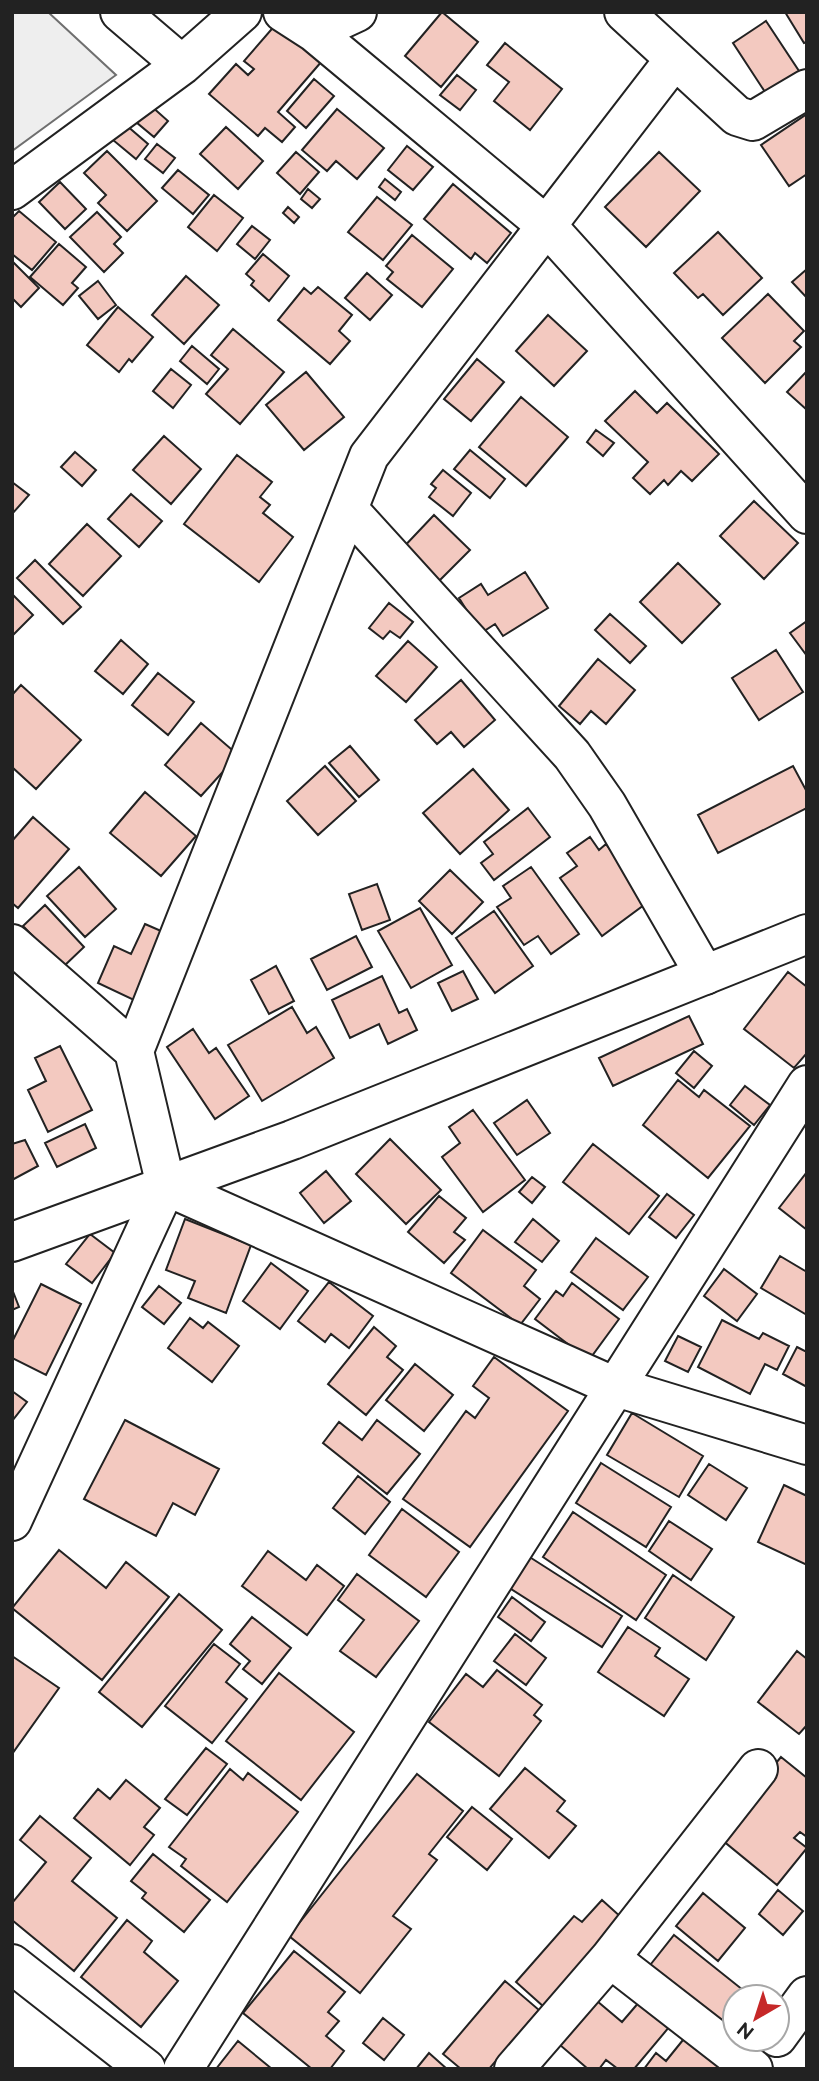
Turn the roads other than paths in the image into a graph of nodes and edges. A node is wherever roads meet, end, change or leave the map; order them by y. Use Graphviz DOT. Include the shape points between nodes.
graph roads {
  1 [pos="120,12"];
  2 [pos="242,12"];
  3 [pos="357,12"];
  4 [pos="624,12"];
  5 [pos="299,22"];
  6 [pos="674,60"];
  7 [pos="182,65"];
  8 [pos="807,89"];
  9 [pos="12,190"];
  10 [pos="548,227"];
  11 [pos="348,509"];
  12 [pos="807,514"];
  13 [pos="807,934"];
  14 [pos="12,944"];
  15 [pos="705,975"];
  16 [pos="134,1051"];
  17 [pos="807,1085"];
  18 [pos="166,1186"];
  19 [pos="12,1242"];
  20 [pos="613,1386"];
  21 [pos="807,1445"];
  22 [pos="12,1521"];
  23 [pos="758,1769"];
  24 [pos="610,1958"];
  25 [pos="12,1964"];
  26 [pos="807,1996"];
  27 [pos="791,2018"];
  28 [pos="765,2053"];
  29 [pos="146,2069"];
  30 [pos="183,2069"];
  31 [pos="514,2069"];
  32 [pos="753,2069"];
  1 -- 7 [label="main road"];
  2 -- 7 [label="main road"];
  3 -- 5 [label="main road"];
  4 -- 6 [label="main road"];
  5 -- 10 [label="main road"];
  6 -- 8 [label="main road" via="737,116 753,121"];
  6 -- 10 [label="main road"];
  7 -- 9 [label="main road"];
  10 -- 11 [label="main road" via="369,456"];
  10 -- 12 [label="main road"];
  11 -- 15 [label="main road" via="572,755 607,805"];
  11 -- 16 [label="main road"];
  13 -- 15 [label="main road"];
  14 -- 16 [label="main road"];
  15 -- 18 [label="main road"];
  16 -- 18 [label="main road"];
  17 -- 20 [label="main road"];
  18 -- 19 [label="main road"];
  18 -- 20 [label="main road"];
  18 -- 22 [label="main road"];
  20 -- 21 [label="main road"];
  20 -- 30 [label="main road"];
  23 -- 24 [label="main road"];
  24 -- 31 [label="main road"];
  24 -- 32 [label="main road"];
  25 -- 29 [label="main road"];
  26 -- 27 [label="main road"];
  28 -- 32 [label="main road"];
}
